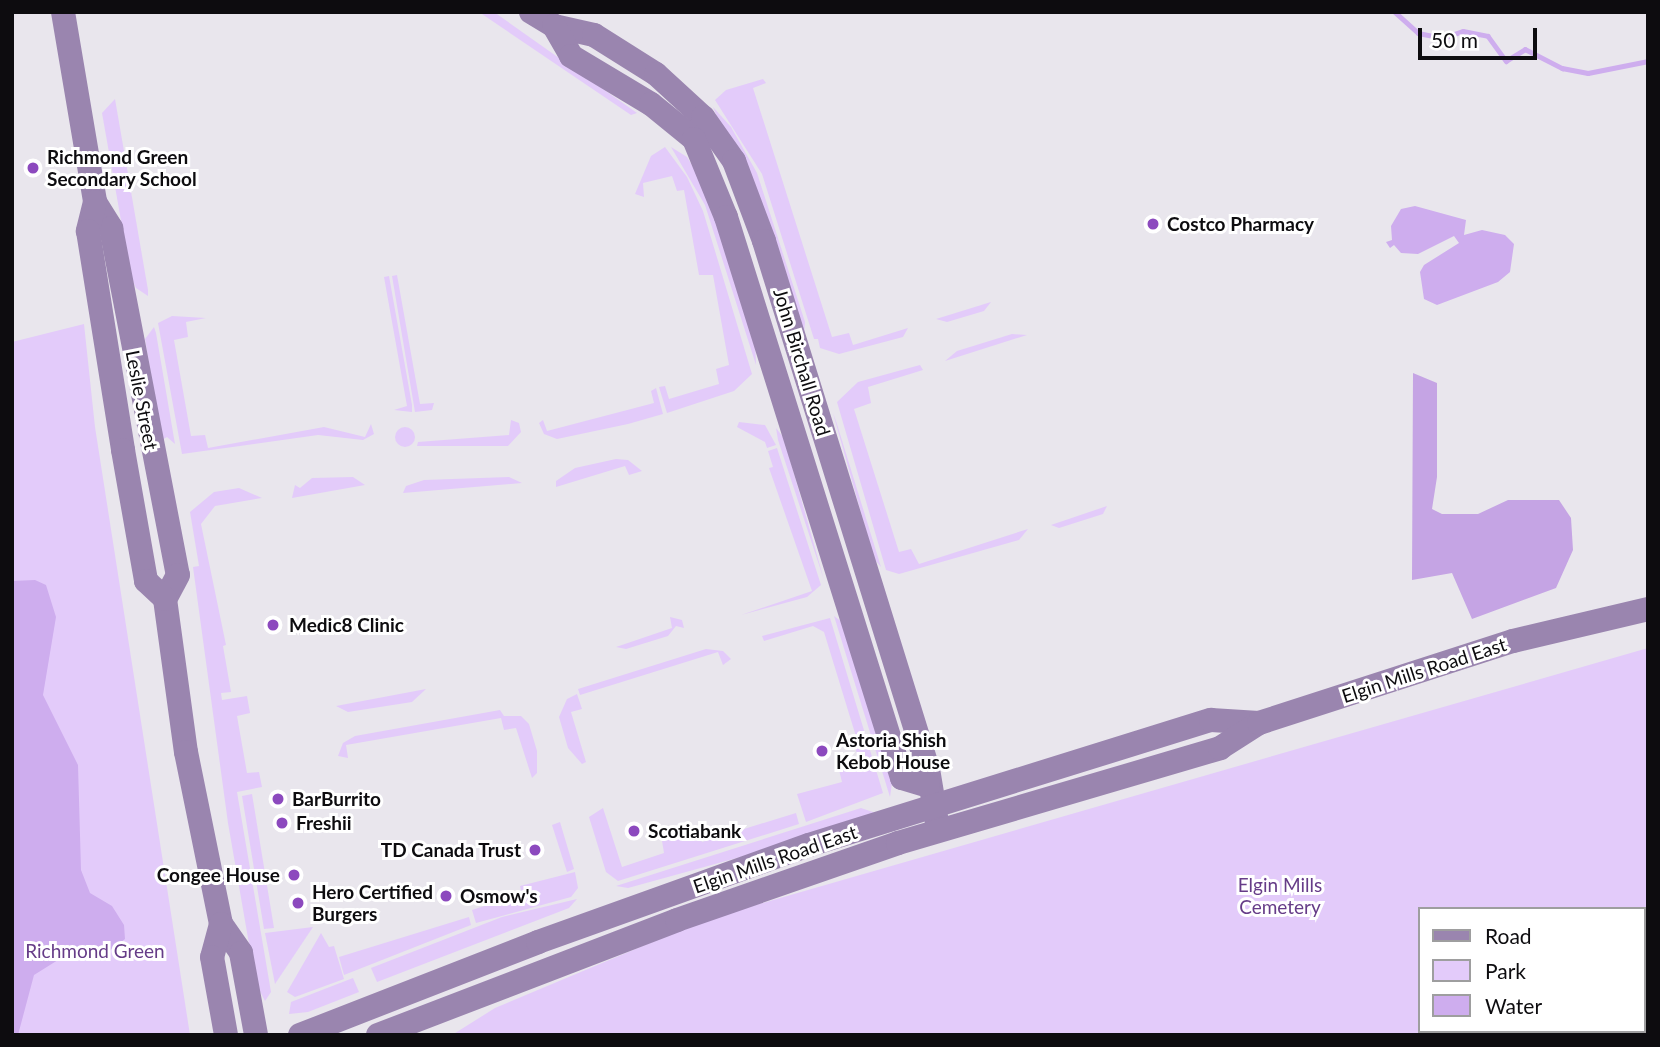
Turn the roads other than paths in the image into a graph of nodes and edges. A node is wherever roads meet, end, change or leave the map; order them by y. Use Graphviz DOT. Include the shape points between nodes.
graph roads {
  1 [pos="63,12"];
  2 [pos="531,12"];
  3 [pos="1648,592"];
  4 [pos="1648,609"];
  5 [pos="1590,620"];
  6 [pos="933,808"];
  7 [pos="220,924"];
  8 [pos="226,1035"];
  9 [pos="256,1035"];
  10 [pos="300,1035"];
  11 [pos="378,1035"];
  1 -- 7 [label="main road, Leslie Street" via="96,202 88,231 123,450 146,580 165,599 186,752"];
  2 -- 6 [label="main road, John Birchall Road" via="554,26 571,56 651,104 694,139 726,217 902,778"];
  3 -- 5 [label="main road, Elgin Mills Road East"];
  4 -- 5 [label="main road, Elgin Mills Road East"];
  5 -- 6 [label="main road, Elgin Mills Road East" via="1259,723 1220,748"];
  6 -- 10 [label="main road, Elgin Mills Road East" via="809,845 538,942"];
  6 -- 11 [label="main road, Elgin Mills Road East" via="677,920"];
  7 -- 8 [label="main road, Leslie Street" via="212,957"];
  7 -- 9 [label="main road, Leslie Street" via="241,953"];
}
